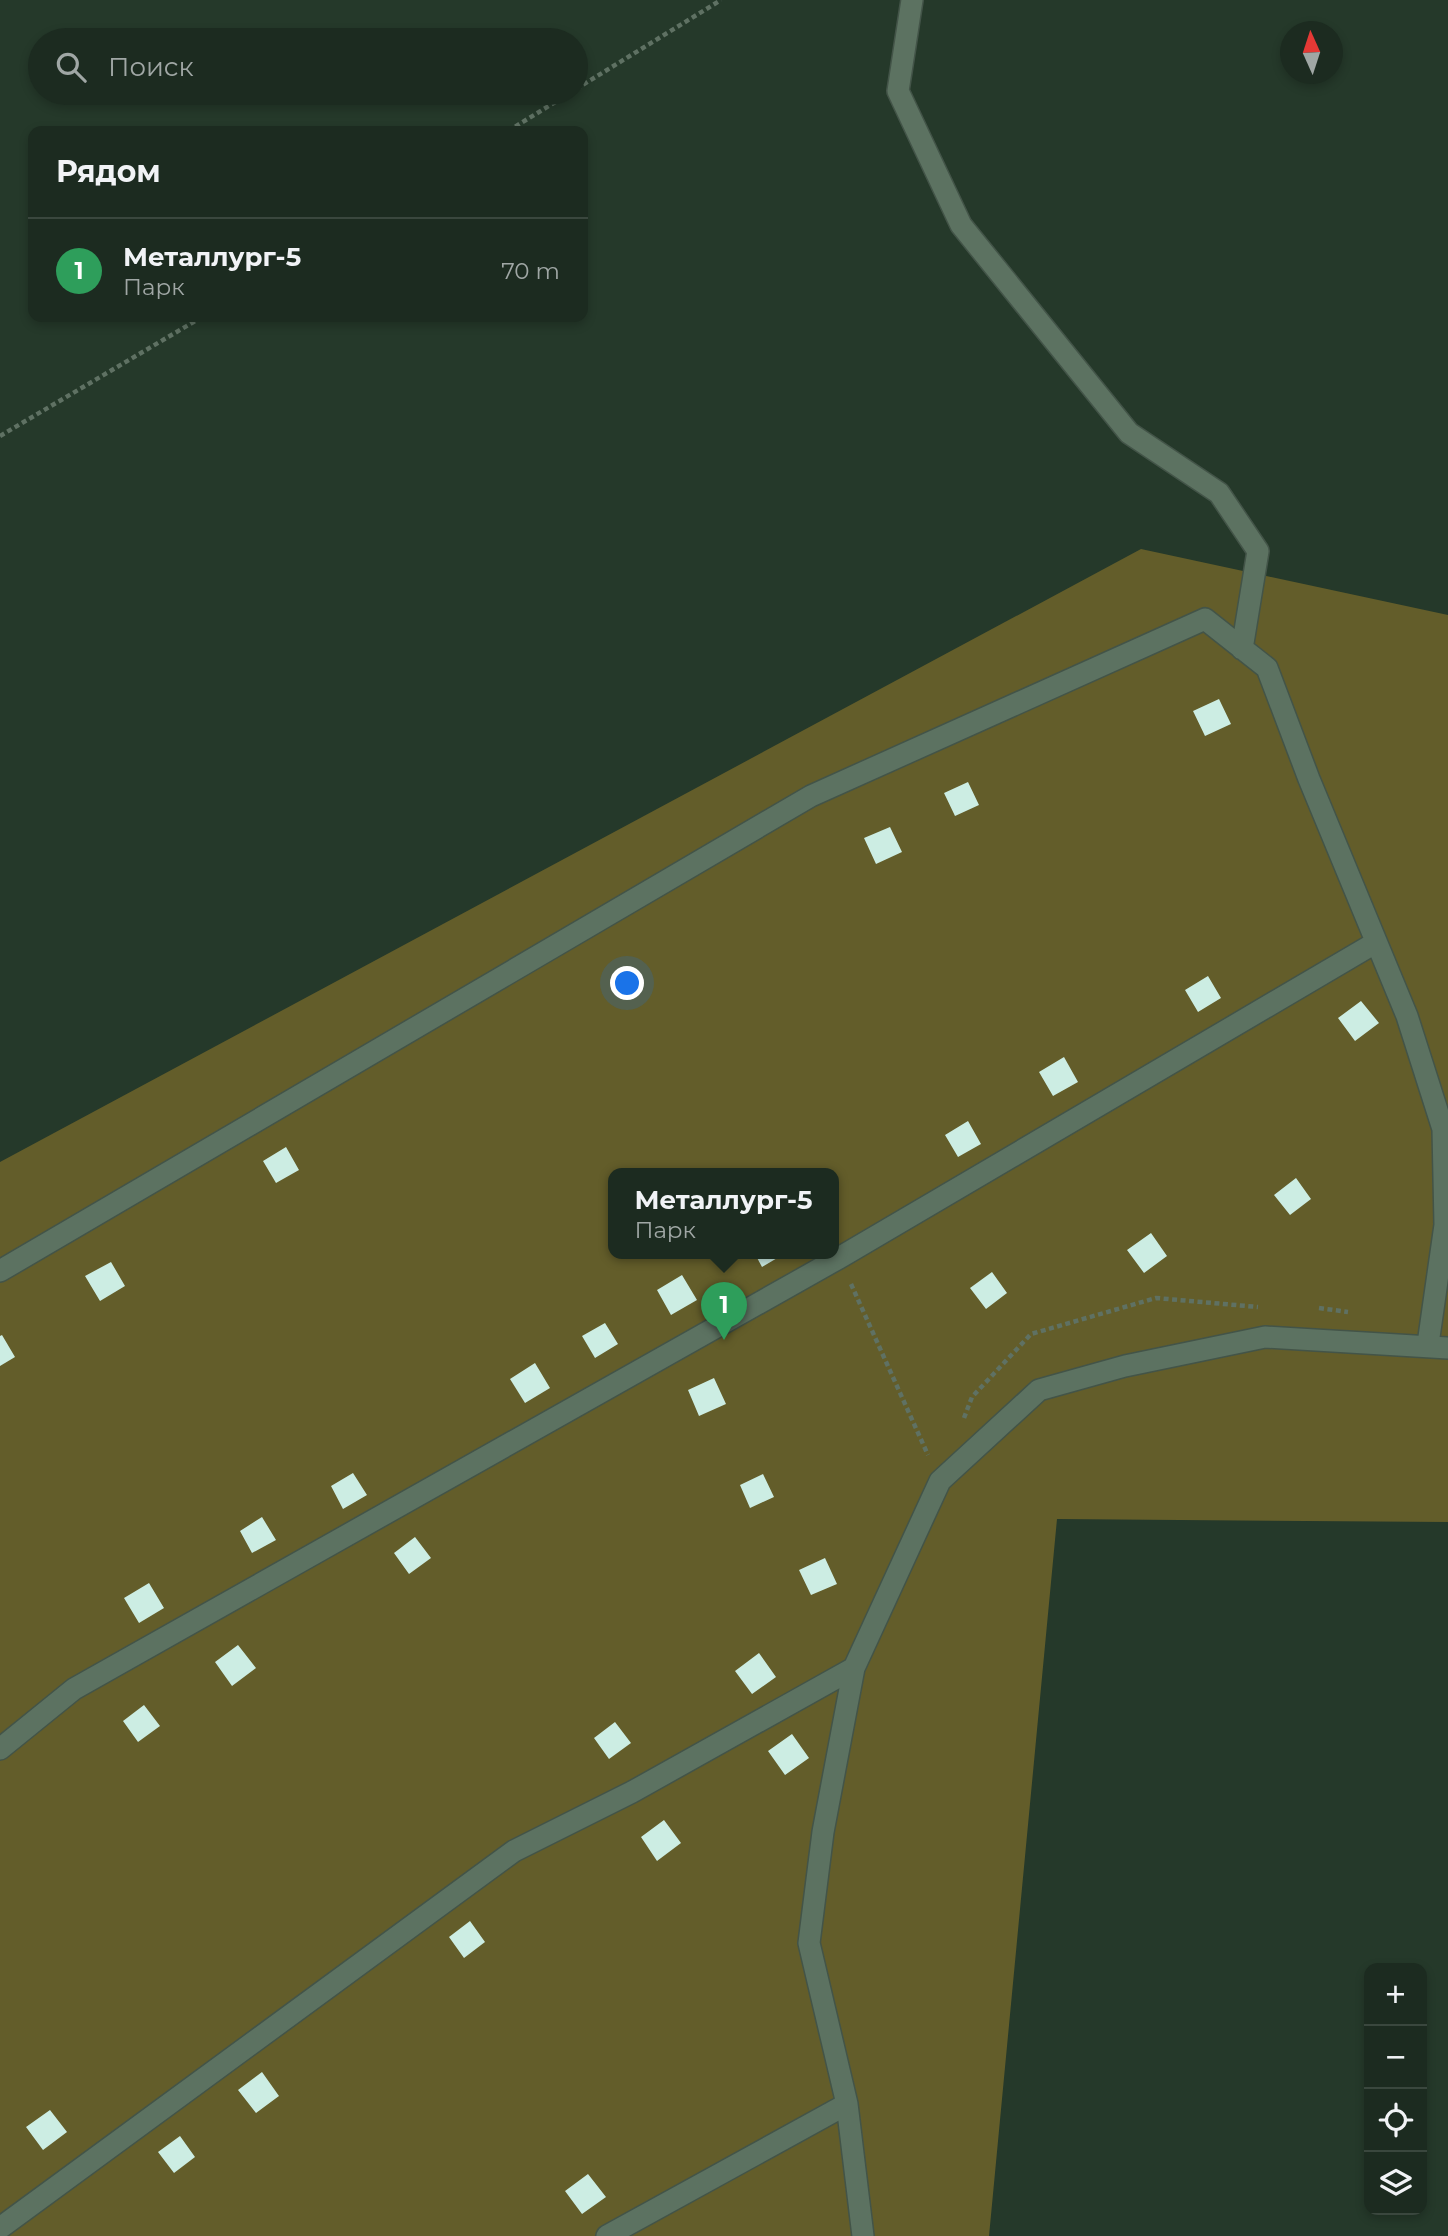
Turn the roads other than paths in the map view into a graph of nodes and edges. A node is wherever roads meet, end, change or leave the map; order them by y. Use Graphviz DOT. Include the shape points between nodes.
graph roads {
  1 [pos="912,0"];
  2 [pos="1242,649"];
  3 [pos="1375,943"];
  4 [pos="839,1258"];
  5 [pos="837,1259"];
  6 [pos="0,1271"];
  7 [pos="1438,1346"];
  8 [pos="853,1668"];
  9 [pos="0,1749"];
  10 [pos="847,2104"];
  11 [pos="0,2228"];
  12 [pos="607,2236"];
  13 [pos="863,2236"];
  1 -- 2 [label="street" via="898,91 961,225 1129,433 1219,493 1258,551"];
  2 -- 3 [label="street" via="1267,668"];
  2 -- 6 [label="street" via="1205,619 811,796"];
  3 -- 4 [label="street"];
  3 -- 7 [label="street" via="1406,1016 1443,1129 1445,1225"];
  5 -- 9 [label="street" via="74,1689"];
  7 -- 8 [label="street" via="1265,1336 1039,1390 940,1481"];
  8 -- 10 [label="street" via="822,1832 809,1943"];
  8 -- 11 [label="street" via="632,1792 514,1851"];
  10 -- 12 [label="street"];
  10 -- 13 [label="street"];
}
